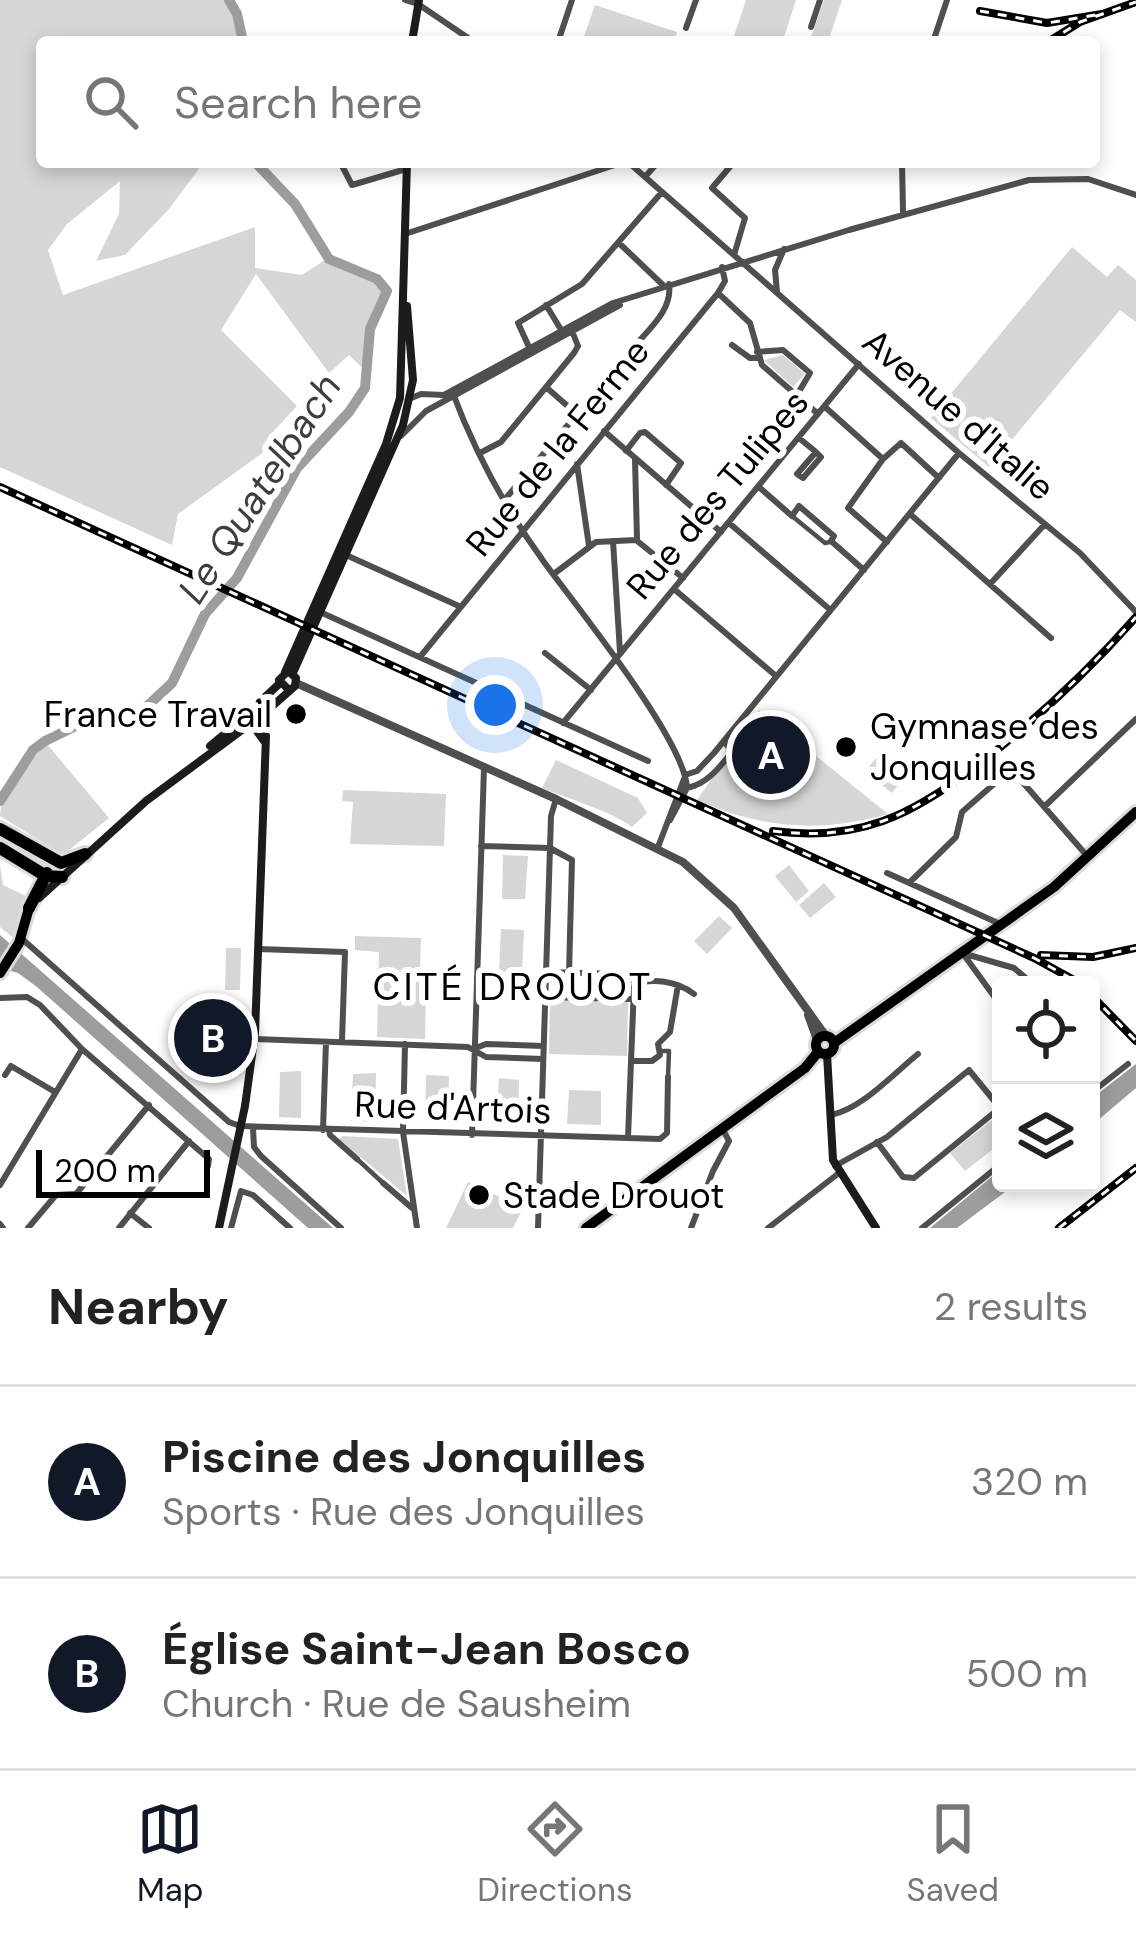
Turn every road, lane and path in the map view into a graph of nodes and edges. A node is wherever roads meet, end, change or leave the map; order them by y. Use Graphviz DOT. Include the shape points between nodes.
graph roads {
  1 [pos="404,0"];
  2 [pos="572,0"];
  3 [pos="696,0"];
  4 [pos="820,0"];
  5 [pos="947,0"];
  6 [pos="418,2"];
  7 [pos="812,26"];
  8 [pos="686,28"];
  9 [pos="413,36"];
  10 [pos="466,36"];
  11 [pos="560,36"];
  12 [pos="935,36"];
  13 [pos="343,168"];
  14 [pos="400,168"];
  15 [pos="406,168"];
  16 [pos="608,168"];
  17 [pos="634,168"];
  18 [pos="653,168"];
  19 [pos="729,168"];
  20 [pos="902,168"];
  21 [pos="645,177"];
  22 [pos="662,192"];
  23 [pos="1136,195"];
  24 [pos="903,214"];
  25 [pos="405,235"];
  26 [pos="619,243"];
  27 [pos="784,249"];
  28 [pos="738,258"];
  29 [pos="722,267"];
  30 [pos="667,285"];
  31 [pos="777,292"];
  32 [pos="718,293"];
  33 [pos="546,305"];
  34 [pos="565,332"];
  35 [pos="732,345"];
  36 [pos="530,347"];
  37 [pos="632,349"];
  38 [pos="757,355"];
  39 [pos="859,364"];
  40 [pos="546,387"];
  41 [pos="453,394"];
  42 [pos="797,395"];
  43 [pos="405,399"];
  44 [pos="825,406"];
  45 [pos="426,411"];
  46 [pos="818,414"];
  47 [pos="604,431"];
  48 [pos="799,438"];
  49 [pos="395,446"];
  50 [pos="626,451"];
  51 [pos="816,452"];
  52 [pos="959,453"];
  53 [pos="479,454"];
  54 [pos="635,459"];
  55 [pos="883,459"];
  56 [pos="578,464"];
  57 [pos="939,478"];
  58 [pos="665,485"];
  59 [pos="759,487"];
  60 [pos="506,498"];
  61 [pos="910,514"];
  62 [pos="729,523"];
  63 [pos="1045,524"];
  64 [pos="523,530"];
  65 [pos="722,532"];
  66 [pos="637,540"];
  67 [pos="613,542"];
  68 [pos="887,542"];
  69 [pos="590,546"];
  70 [pos="342,554"];
  71 [pos="864,570"];
  72 [pos="554,574"];
  73 [pos="683,578"];
  74 [pos="990,584"];
  75 [pos="674,589"];
  76 [pos="826,607"];
  77 [pos="461,608"];
  78 [pos="317,611"];
  79 [pos="1136,612"];
  80 [pos="1051,638"];
  81 [pos="619,640"];
  82 [pos="630,642"];
  83 [pos="607,646"];
  84 [pos="545,653"];
  85 [pos="618,656"];
  86 [pos="420,657"];
  87 [pos="776,677"];
  88 [pos="288,680"];
  89 [pos="591,690"];
  90 [pos="1136,719"];
  91 [pos="252,720"];
  92 [pos="563,723"];
  93 [pos="724,741"];
  94 [pos="648,761"];
  95 [pos="484,768"];
  96 [pos="686,775"];
  97 [pos="687,788"];
  98 [pos="556,799"];
  99 [pos="1046,806"];
  100 [pos="1136,815"];
  101 [pos="670,820"];
  102 [pos="0,829"];
  103 [pos="481,846"];
  104 [pos="658,847"];
  105 [pos="0,848"];
  106 [pos="550,848"];
  107 [pos="85,854"];
  108 [pos="43,856"];
  109 [pos="1088,857"];
  110 [pos="887,873"];
  111 [pos="46,876"];
  112 [pos="62,877"];
  113 [pos="909,883"];
  114 [pos="29,908"];
  115 [pos="1001,925"];
  116 [pos="19,941"];
  117 [pos="258,949"];
  118 [pos="966,950"];
  119 [pos="0,973"];
  120 [pos="569,973"];
  121 [pos="545,976"];
  122 [pos="1023,976"];
  123 [pos="477,977"];
  124 [pos="636,982"];
  125 [pos="678,985"];
  126 [pos="992,992"];
  127 [pos="694,994"];
  128 [pos="544,997"];
  129 [pos="0,998"];
  130 [pos="632,999"];
  131 [pos="254,1039"];
  132 [pos="326,1042"];
  133 [pos="342,1042"];
  134 [pos="406,1044"];
  135 [pos="824,1045"];
  136 [pos="543,1046"];
  137 [pos="82,1048"];
  138 [pos="475,1049"];
  139 [pos="665,1051"];
  140 [pos="918,1054"];
  141 [pos="543,1059"];
  142 [pos="631,1061"];
  143 [pos="1128,1064"];
  144 [pos="805,1068"];
  145 [pos="830,1073"];
  146 [pos="5,1075"];
  147 [pos="668,1077"];
  148 [pos="1100,1086"];
  149 [pos="55,1092"];
  150 [pos="992,1097"];
  151 [pos="149,1105"];
  152 [pos="992,1114"];
  153 [pos="831,1115"];
  154 [pos="246,1127"];
  155 [pos="722,1127"];
  156 [pos="326,1130"];
  157 [pos="403,1132"];
  158 [pos="472,1135"];
  159 [pos="540,1136"];
  160 [pos="628,1138"];
  161 [pos="189,1141"];
  162 [pos="877,1142"];
  163 [pos="356,1159"];
  164 [pos="208,1166"];
  165 [pos="837,1169"];
  166 [pos="992,1172"];
  167 [pos="383,1183"];
  168 [pos="0,1185"];
  169 [pos="414,1210"];
  170 [pos="130,1214"];
  171 [pos="28,1228"];
  172 [pos="119,1228"];
  173 [pos="149,1228"];
  174 [pos="219,1228"];
  175 [pos="231,1228"];
  176 [pos="290,1228"];
  177 [pos="340,1228"];
  178 [pos="417,1228"];
  179 [pos="538,1228"];
  180 [pos="586,1228"];
  181 [pos="691,1228"];
  182 [pos="768,1228"];
  183 [pos="876,1228"];
  184 [pos="922,1228"];
  1 -- 6 [label="street"];
  2 -- 11 [label="street"];
  3 -- 8 [label="street"];
  4 -- 7 [label="street"];
  5 -- 12 [label="street"];
  6 -- 9 [label="main road"];
  6 -- 10 [label="street"];
  13 -- 14 [label="street" via="352,185"];
  15 -- 25 [label="main road"];
  16 -- 25 [label="street"];
  17 -- 21 [label="street, Avenue d'Italie"];
  18 -- 21 [label="street"];
  19 -- 28 [label="street" via="712,188 745,218"];
  20 -- 24 [label="street"];
  21 -- 22 [label="street, Avenue d'Italie"];
  22 -- 26 [label="street"];
  22 -- 28 [label="street, Avenue d'Italie"];
  23 -- 24 [label="street" via="1055,177"];
  24 -- 27 [label="street"];
  25 -- 43 [label="main road"];
  26 -- 30 [label="street"];
  26 -- 33 [label="street" via="582,284"];
  27 -- 28 [label="street"];
  27 -- 31 [label="street"];
  28 -- 29 [label="street"];
  28 -- 31 [label="street, Avenue d'Italie"];
  29 -- 30 [label="street"];
  29 -- 32 [label="street"];
  30 -- 34 [label="street"];
  30 -- 37 [label="street" via="666,307"];
  31 -- 39 [label="street, Avenue d'Italie"];
  32 -- 38 [label="street" via="751,322"];
  32 -- 47 [label="street, Rue de la Ferme"];
  33 -- 34 [label="street"];
  33 -- 36 [label="street" via="518,323"];
  34 -- 36 [label="street"];
  34 -- 40 [label="street" via="578,346"];
  34 -- 41 [label="street"];
  35 -- 38 [label="street"];
  36 -- 41 [label="street"];
  38 -- 42 [label="street"];
  38 -- 42 [label="street" via="783,350 810,373"];
  39 -- 44 [label="street, Rue des Tulipes"];
  39 -- 52 [label="street, Avenue d'Italie"];
  40 -- 53 [label="street" via="501,442"];
  40 -- 60 [label="street" via="573,419"];
  41 -- 43 [label="street"];
  41 -- 45 [label="street"];
  41 -- 53 [label="street"];
  42 -- 46 [label="street"];
  43 -- 45 [label="street"];
  43 -- 49 [label="main road"];
  43 -- 70 [label="main road"];
  44 -- 46 [label="street, Rue des Tulipes"];
  44 -- 55 [label="street"];
  45 -- 49 [label="street"];
  46 -- 48 [label="street, Rue des Tulipes"];
  47 -- 50 [label="street"];
  47 -- 56 [label="street, Rue de la Ferme"];
  48 -- 51 [label="street"];
  48 -- 59 [label="street, Rue des Tulipes"];
  49 -- 70 [label="main road"];
  50 -- 54 [label="street"];
  50 -- 58 [label="street" via="645,432 681,463"];
  52 -- 57 [label="street"];
  52 -- 63 [label="street, Avenue d'Italie"];
  53 -- 60 [label="street"];
  54 -- 58 [label="street"];
  54 -- 66 [label="street"];
  55 -- 57 [label="street" via="901,443"];
  55 -- 68 [label="street" via="848,508"];
  56 -- 64 [label="street, Rue de la Ferme"];
  56 -- 69 [label="street"];
  57 -- 61 [label="street"];
  58 -- 65 [label="street"];
  59 -- 62 [label="street, Rue des Tulipes"];
  59 -- 71 [label="street" via="792,515 799,506"];
  60 -- 64 [label="street"];
  61 -- 68 [label="street"];
  61 -- 74 [label="street"];
  62 -- 65 [label="street, Rue des Tulipes"];
  62 -- 76 [label="street"];
  63 -- 74 [label="street"];
  63 -- 79 [label="street, Avenue d'Italie"];
  64 -- 72 [label="street"];
  64 -- 77 [label="street, Rue de la Ferme"];
  65 -- 73 [label="street, Rue des Tulipes"];
  66 -- 67 [label="street"];
  66 -- 73 [label="street"];
  67 -- 69 [label="street"];
  67 -- 81 [label="street"];
  68 -- 71 [label="street"];
  69 -- 72 [label="street"];
  70 -- 77 [label="street"];
  70 -- 78 [label="main road"];
  71 -- 87 [label="street"];
  72 -- 83 [label="street"];
  73 -- 75 [label="street, Rue des Tulipes"];
  74 -- 80 [label="street"];
  75 -- 82 [label="street, Rue des Tulipes"];
  75 -- 87 [label="street"];
  77 -- 86 [label="street, Rue de la Ferme"];
  78 -- 86 [label="street"];
  78 -- 88 [label="main road"];
  81 -- 82 [label="street"];
  81 -- 83 [label="street"];
  81 -- 85 [label="street"];
  82 -- 85 [label="street, Rue des Tulipes"];
  83 -- 85 [label="street"];
  84 -- 89 [label="street"];
  85 -- 89 [label="street, Rue des Tulipes"];
  85 -- 96 [label="street"];
  86 -- 92 [label="street"];
  87 -- 93 [label="street"];
  88 -- 91 [label="main road"];
  88 -- 95 [label="street"];
  89 -- 92 [label="street, Rue des Tulipes"];
  90 -- 99 [label="street"];
  91 -- 107 [label="main road"];
  91 -- 117 [label="main road" via="266,732"];
  92 -- 94 [label="street"];
  93 -- 96 [label="street"];
  93 -- 97 [label="street" via="727,758"];
  95 -- 98 [label="street"];
  95 -- 103 [label="street"];
  96 -- 97 [label="street"];
  96 -- 101 [label="street"];
  97 -- 101 [label="street"];
  98 -- 104 [label="street"];
  98 -- 106 [label="street"];
  99 -- 109 [label="street"];
  99 -- 113 [label="street" via="1008,766 962,812 956,837"];
  100 -- 109 [label="main road"];
  101 -- 104 [label="street"];
  102 -- 108 [label="highway"];
  103 -- 106 [label="street"];
  103 -- 123 [label="street"];
  104 -- 135 [label="street" via="727,900"];
  105 -- 111 [label="highway"];
  106 -- 120 [label="street" via="573,862"];
  106 -- 121 [label="street"];
  107 -- 108 [label="highway" via="61,863"];
  107 -- 112 [label="main road"];
  108 -- 111 [label="highway"];
  109 -- 115 [label="main road"];
  110 -- 113 [label="street"];
  111 -- 112 [label="highway"];
  111 -- 114 [label="highway"];
  112 -- 114 [label="main road"];
  113 -- 115 [label="street"];
  114 -- 116 [label="main road"];
  115 -- 118 [label="main road"];
  116 -- 119 [label="main road"];
  116 -- 154 [label="street" via="229,1123"];
  117 -- 131 [label="main road"];
  117 -- 133 [label="street" via="346,952"];
  118 -- 122 [label="street"];
  118 -- 126 [label="street"];
  118 -- 135 [label="main road"];
  120 -- 121 [label="street"];
  120 -- 124 [label="street"];
  121 -- 123 [label="street"];
  121 -- 128 [label="street"];
  123 -- 138 [label="street"];
  124 -- 125 [label="street"];
  124 -- 130 [label="street"];
  125 -- 127 [label="street"];
  125 -- 139 [label="street" via="669,1034 658,1044"];
  128 -- 130 [label="street"];
  128 -- 136 [label="street"];
  129 -- 137 [label="street" via="33,1000"];
  130 -- 142 [label="street"];
  131 -- 132 [label="street"];
  131 -- 154 [label="main road"];
  132 -- 133 [label="street"];
  132 -- 156 [label="street"];
  133 -- 134 [label="street"];
  134 -- 138 [label="street"];
  134 -- 157 [label="street"];
  135 -- 144 [label="main road"];
  135 -- 145 [label="main road"];
  136 -- 138 [label="street"];
  136 -- 141 [label="street"];
  137 -- 149 [label="street"];
  137 -- 151 [label="street"];
  138 -- 141 [label="street" via="485,1058"];
  138 -- 158 [label="street"];
  139 -- 142 [label="street" via="656,1060"];
  139 -- 147 [label="street"];
  140 -- 153 [label="street"];
  141 -- 159 [label="street"];
  142 -- 160 [label="street"];
  143 -- 148 [label="street"];
  144 -- 145 [label="main road"];
  144 -- 155 [label="main road"];
  145 -- 153 [label="main road"];
  146 -- 149 [label="street" via="11,1066"];
  147 -- 160 [label="street, Rue d'Artois" via="664,1138"];
  149 -- 168 [label="street"];
  150 -- 162 [label="street" via="969,1070"];
  151 -- 161 [label="street"];
  151 -- 171 [label="street" via="76,1194 56,1195"];
  152 -- 162 [label="street" via="914,1178 903,1177"];
  153 -- 165 [label="main road"];
  154 -- 156 [label="street, Rue d'Artois"];
  154 -- 174 [label="main road"];
  154 -- 177 [label="street" via="261,1156"];
  155 -- 180 [label="main road"];
  155 -- 181 [label="street" via="729,1141"];
  156 -- 157 [label="street, Rue d'Artois"];
  156 -- 163 [label="street"];
  157 -- 158 [label="street, Rue d'Artois"];
  157 -- 169 [label="street"];
  158 -- 159 [label="street, Rue d'Artois"];
  159 -- 160 [label="street, Rue d'Artois"];
  159 -- 179 [label="street"];
  161 -- 164 [label="street"];
  161 -- 170 [label="street"];
  162 -- 165 [label="street"];
  163 -- 167 [label="street"];
  165 -- 182 [label="street"];
  165 -- 183 [label="main road"];
  166 -- 184 [label="street"];
  167 -- 169 [label="street"];
  169 -- 178 [label="street"];
  170 -- 172 [label="street"];
  170 -- 173 [label="street"];
  175 -- 176 [label="street" via="241,1191"];
}
